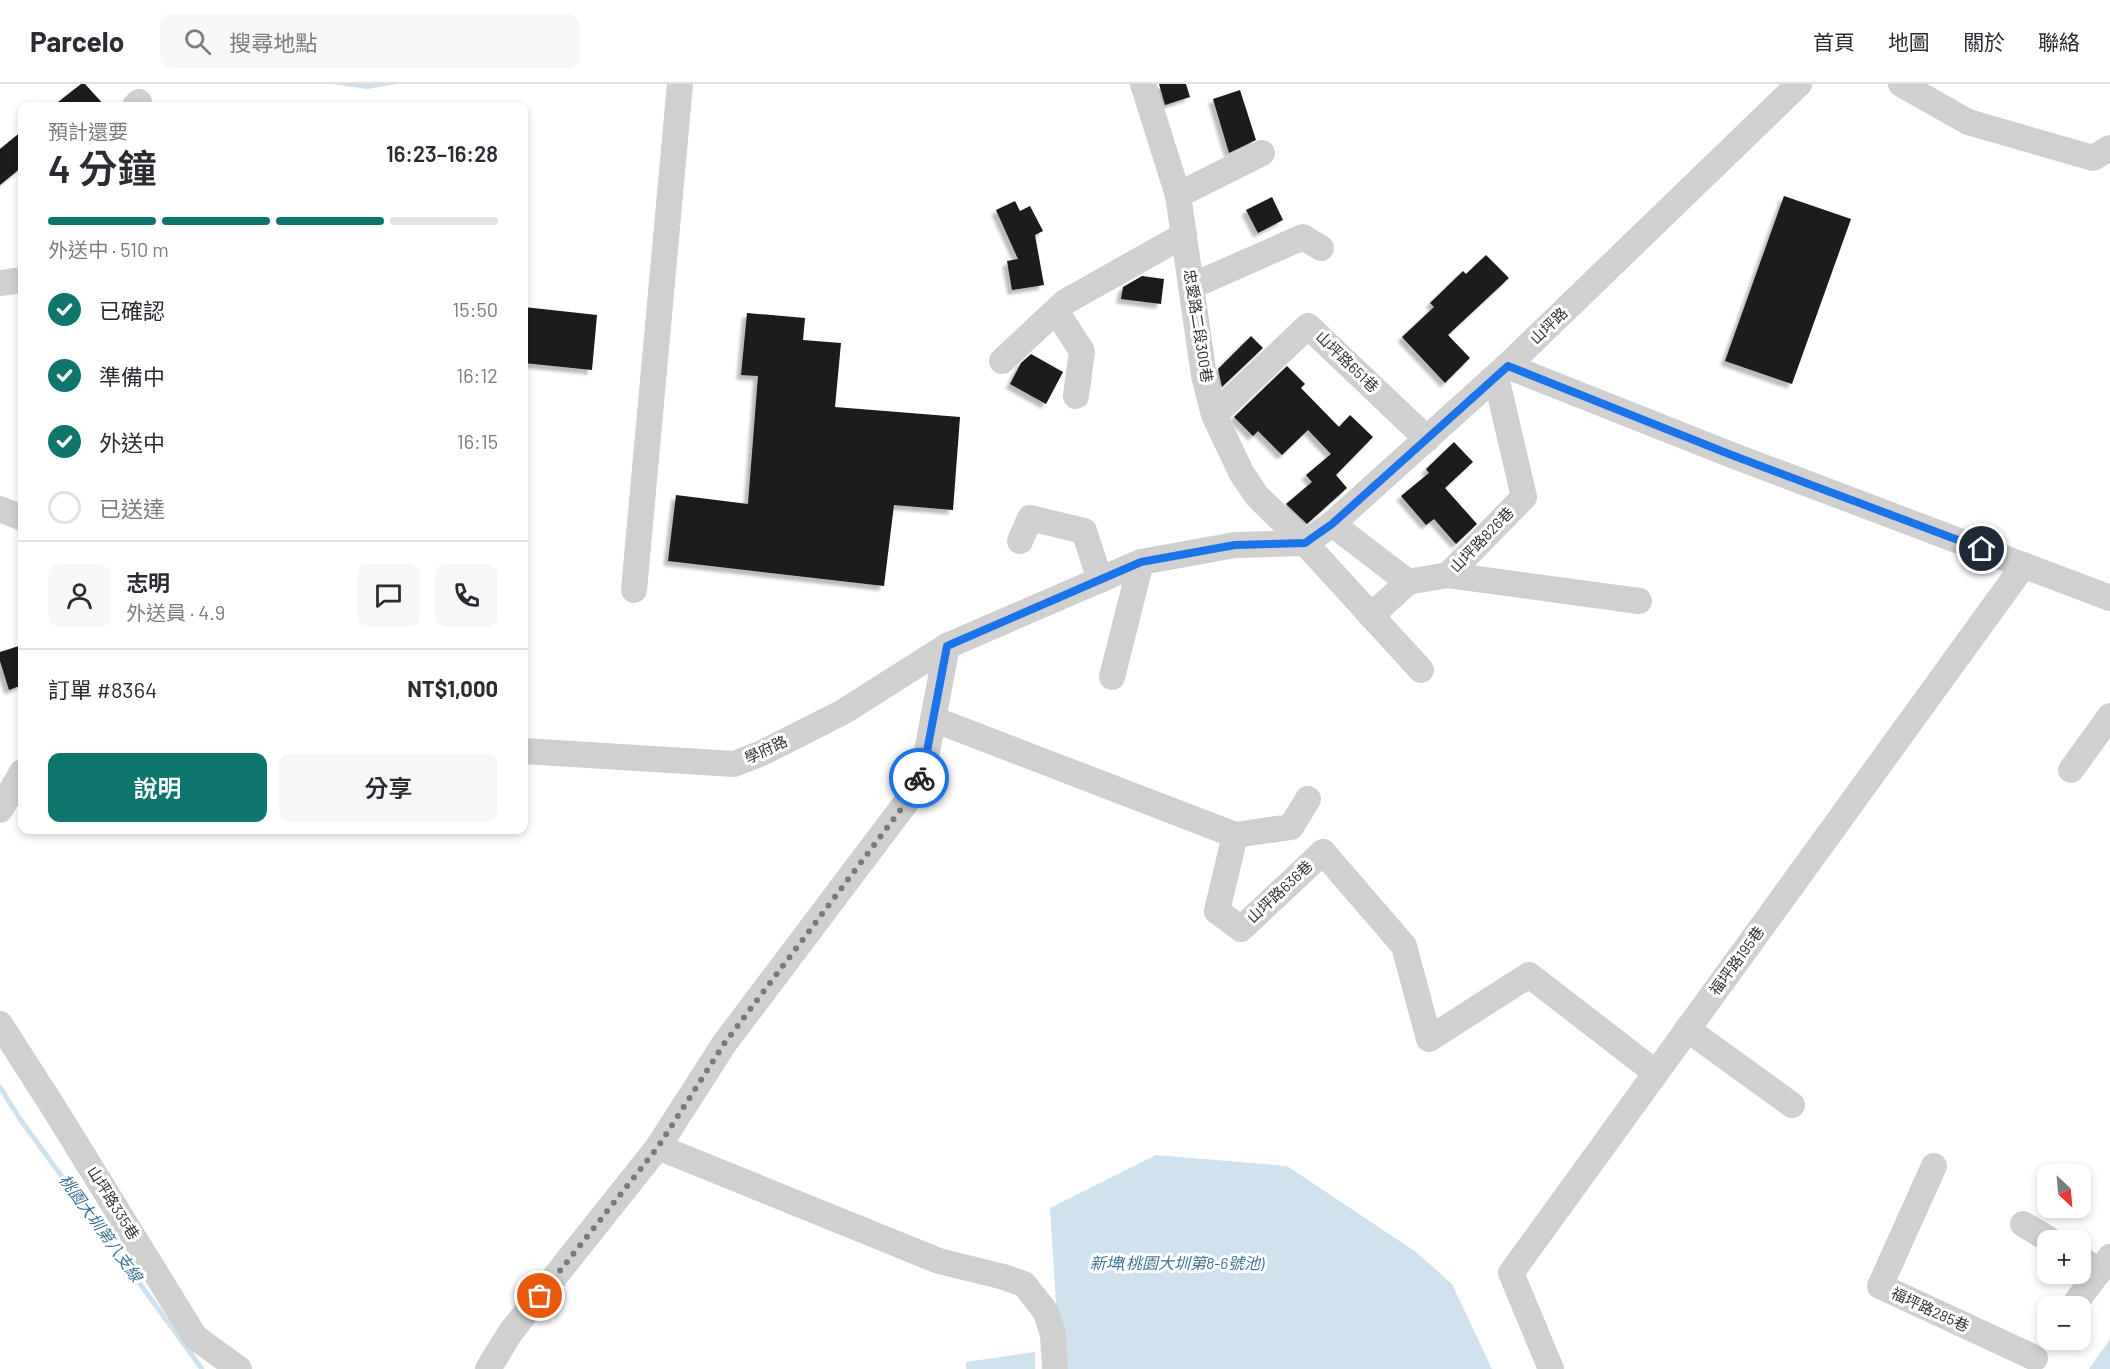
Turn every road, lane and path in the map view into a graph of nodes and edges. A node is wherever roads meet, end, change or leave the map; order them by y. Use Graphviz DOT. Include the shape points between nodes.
graph roads {
  1 [pos="680,84"];
  2 [pos="1143,84"];
  3 [pos="1799,84"];
  4 [pos="1901,84"];
  5 [pos="2110,148"];
  6 [pos="1262,153"];
  7 [pos="1178,195"];
  8 [pos="1184,235"];
  9 [pos="1321,248"];
  10 [pos="18,281"];
  11 [pos="0,283"];
  12 [pos="1192,286"];
  13 [pos="1056,311"];
  14 [pos="1002,361"];
  15 [pos="1502,371"];
  16 [pos="1076,396"];
  17 [pos="1214,415"];
  18 [pos="1427,439"];
  19 [pos="0,509"];
  20 [pos="18,516"];
  21 [pos="1332,524"];
  22 [pos="1020,541"];
  23 [pos="1305,543"];
  24 [pos="1141,562"];
  25 [pos="2024,565"];
  26 [pos="1448,575"];
  27 [pos="1100,580"];
  28 [pos="1408,582"];
  29 [pos="634,590"];
  30 [pos="2110,598"];
  31 [pos="1640,601"];
  32 [pos="1371,616"];
  33 [pos="947,646"];
  34 [pos="1420,670"];
  35 [pos="1112,677"];
  36 [pos="2110,716"];
  37 [pos="933,719"];
  38 [pos="528,751"];
  39 [pos="2071,770"];
  40 [pos="18,779"];
  41 [pos="1308,800"];
  42 [pos="0,810"];
  43 [pos="1235,835"];
  44 [pos="0,1024"];
  45 [pos="1687,1029"];
  46 [pos="1656,1073"];
  47 [pos="1792,1105"];
  48 [pos="658,1147"];
  49 [pos="1934,1166"];
  50 [pos="2023,1224"];
  51 [pos="2037,1232"];
  52 [pos="2097,1262"];
  53 [pos="2078,1296"];
  54 [pos="2037,1356"];
  55 [pos="239,1369"];
  56 [pos="489,1369"];
  57 [pos="1055,1369"];
  58 [pos="1551,1369"];
  1 -- 29 [label="street"];
  2 -- 7 [label="street, 忠愛路二段300巷"];
  3 -- 15 [label="street, 山坪路"];
  4 -- 5 [label="street" via="1968,122 2093,158"];
  6 -- 7 [label="street"];
  7 -- 8 [label="street, 忠愛路二段300巷"];
  8 -- 12 [label="street, 忠愛路二段300巷"];
  8 -- 13 [label="street" via="1065,302"];
  9 -- 12 [label="street" via="1303,237"];
  10 -- 11 [label="street"];
  12 -- 17 [label="street, 忠愛路二段300巷" via="1204,376"];
  13 -- 14 [label="street"];
  13 -- 16 [label="street" via="1082,351"];
  15 -- 18 [label="street, 山坪路"];
  15 -- 25 [label="street"];
  15 -- 26 [label="street, 山坪路826巷" via="1524,497"];
  17 -- 18 [label="street, 山坪路651巷" via="1308,326"];
  17 -- 23 [label="street, 忠愛路二段300巷" via="1257,496"];
  18 -- 21 [label="street, 山坪路"];
  19 -- 20 [label="street"];
  21 -- 23 [label="street, 山坪路"];
  21 -- 28 [label="street"];
  22 -- 27 [label="street" via="1030,518 1084,531"];
  23 -- 24 [label="street" via="1235,545"];
  23 -- 32 [label="street, 忠愛路二段300巷"];
  24 -- 27 [label="street"];
  24 -- 35 [label="street"];
  25 -- 30 [label="street"];
  25 -- 45 [label="street, 福坪路195巷"];
  26 -- 28 [label="street, 山坪路826巷"];
  26 -- 31 [label="street"];
  27 -- 33 [label="street"];
  28 -- 32 [label="street"];
  32 -- 34 [label="street, 忠愛路二段300巷"];
  33 -- 37 [label="street"];
  33 -- 38 [label="street, 學府路" via="843,712 734,764"];
  36 -- 39 [label="street"];
  37 -- 43 [label="street"];
  37 -- 48 [label="street" via="924,767 911,796 724,1044"];
  40 -- 42 [label="street"];
  41 -- 43 [label="street" via="1291,827"];
  43 -- 46 [label="street, 山坪路636巷" via="1217,911 1241,929 1323,852 1404,946 1429,1039 1529,975"];
  44 -- 55 [label="street, 山坪路335巷" via="195,1337"];
  45 -- 46 [label="street, 福坪路195巷"];
  45 -- 47 [label="street"];
  46 -- 58 [label="street, 福坪路195巷" via="1511,1273"];
  48 -- 56 [label="street" via="510,1333"];
  48 -- 57 [label="street" via="939,1261 1024,1284 1046,1312 1053,1335"];
  49 -- 54 [label="street, 福坪路285巷" via="1880,1286"];
  50 -- 51 [label="street"];
  52 -- 53 [label="street"];
}
